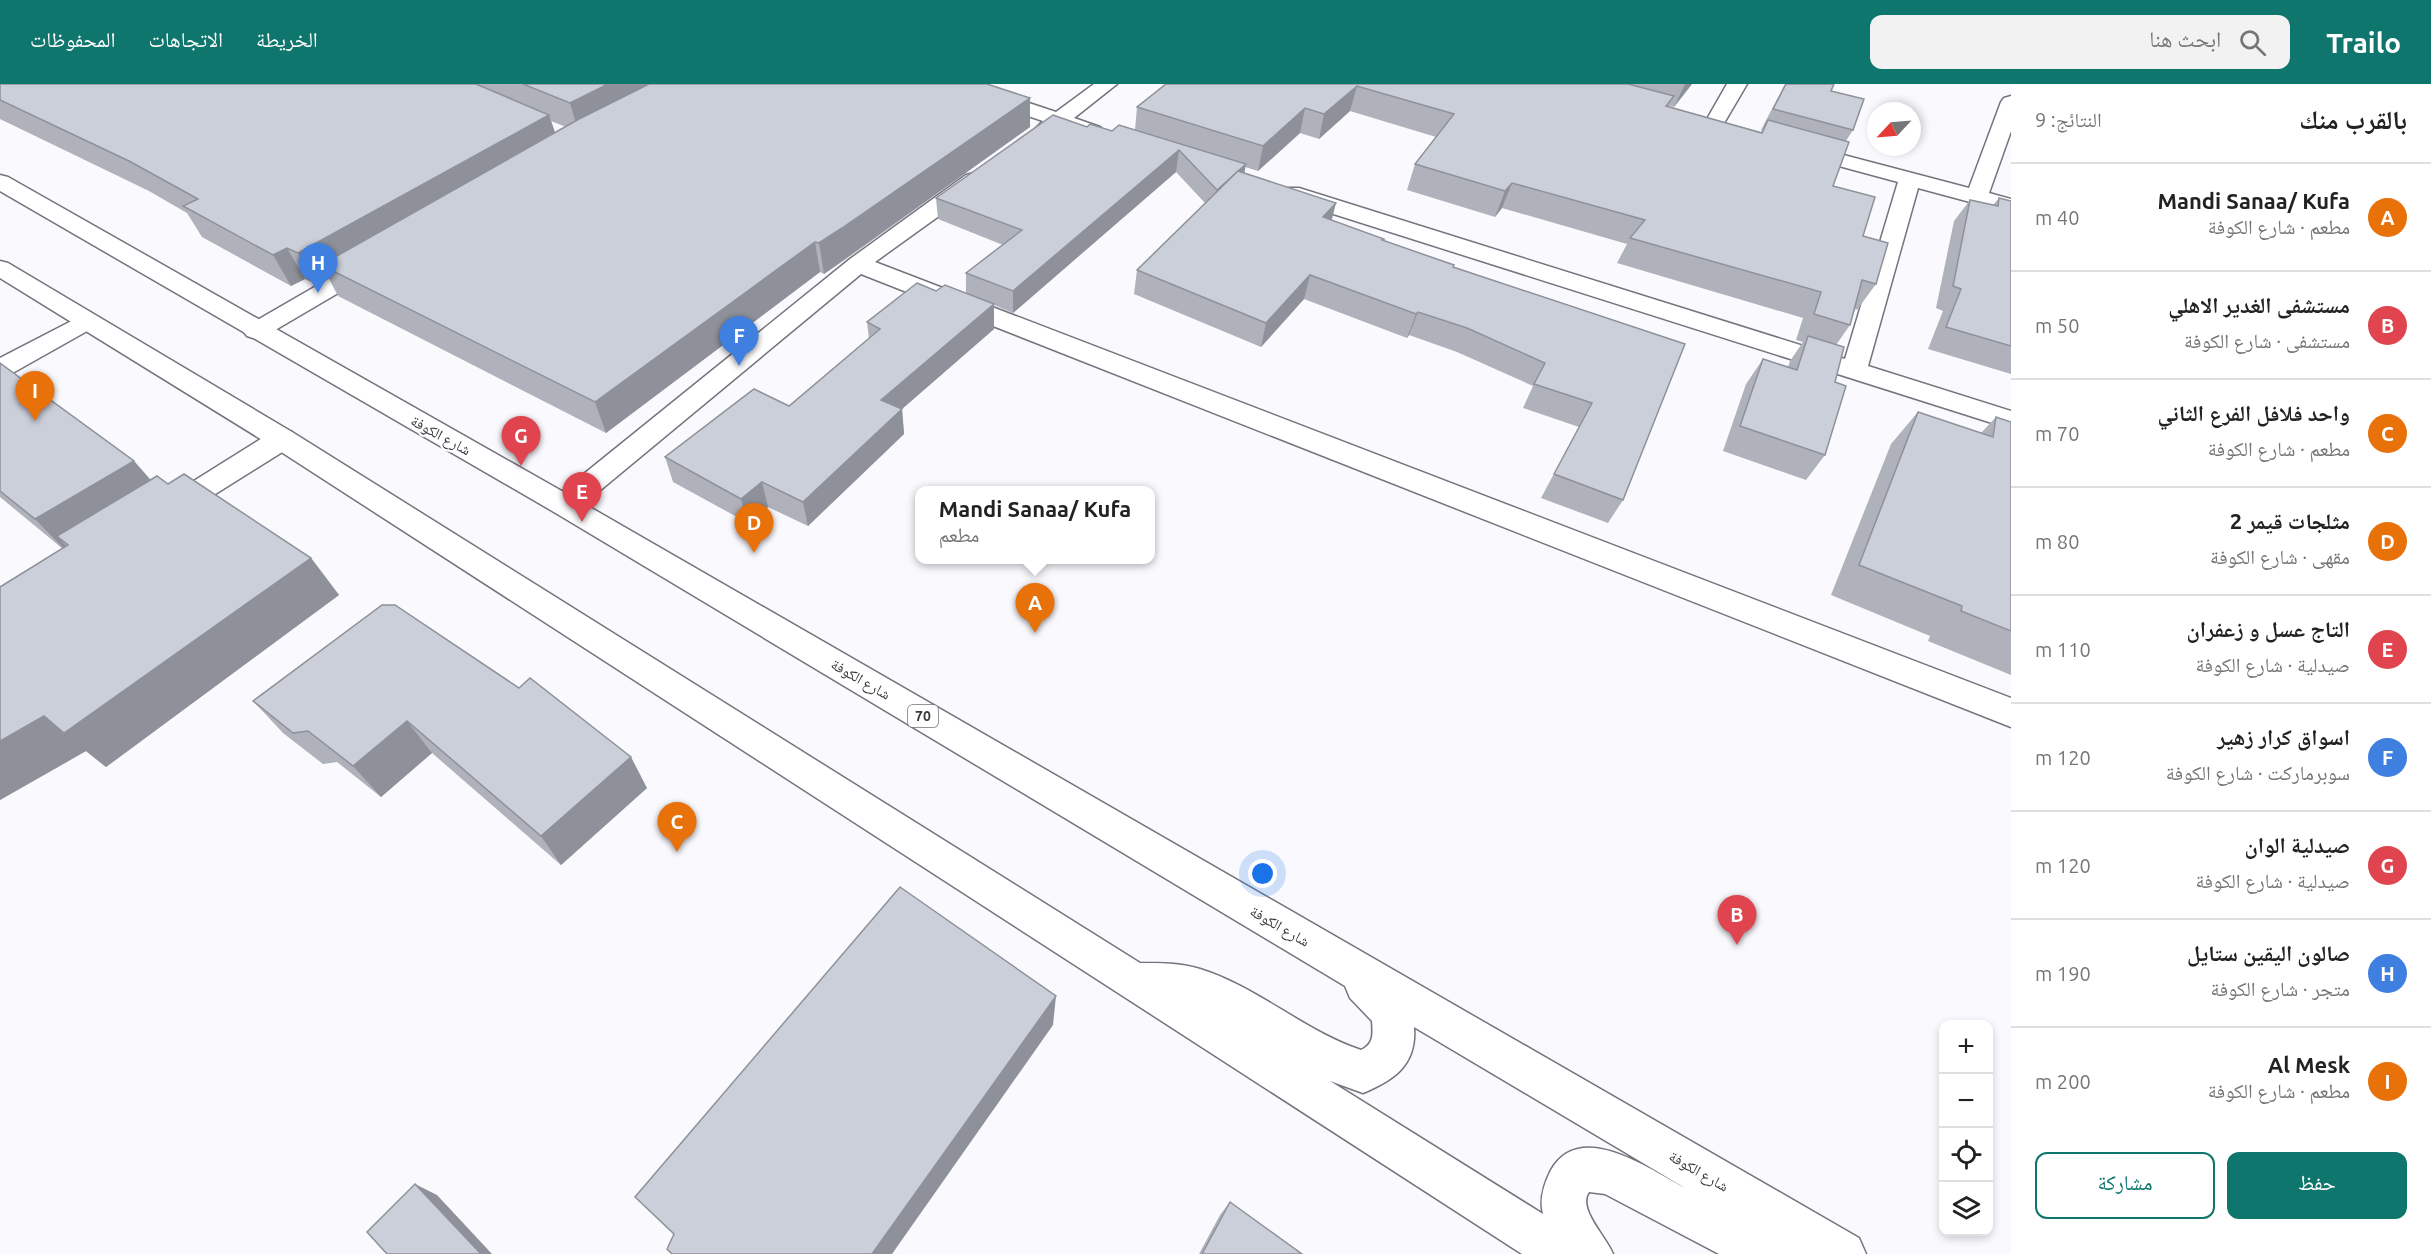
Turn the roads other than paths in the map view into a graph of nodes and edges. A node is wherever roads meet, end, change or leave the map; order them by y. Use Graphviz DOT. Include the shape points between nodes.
graph roads {
  1 [pos="952,84"];
  2 [pos="1107,84"];
  3 [pos="1737,84"];
  4 [pos="2011,102"];
  5 [pos="1058,119"];
  6 [pos="1690,120"];
  7 [pos="1713,126"];
  8 [pos="1736,132"];
  9 [pos="1115,137"];
  10 [pos="1029,140"];
  11 [pos="1782,145"];
  12 [pos="991,168"];
  13 [pos="1910,178"];
  14 [pos="0,182"];
  15 [pos="1274,188"];
  16 [pos="1977,197"];
  17 [pos="2011,206"];
  18 [pos="387,255"];
  19 [pos="858,264"];
  20 [pos="0,268"];
  21 [pos="87,321"];
  22 [pos="256,331"];
  23 [pos="0,369"];
  24 [pos="1854,371"];
  25 [pos="2011,420"];
  26 [pos="282,439"];
  27 [pos="564,505"];
  28 [pos="141,527"];
  29 [pos="2011,713"];
  30 [pos="1338,960"];
  31 [pos="1134,982"];
  32 [pos="1564,1254"];
  33 [pos="1590,1254"];
  34 [pos="1784,1254"];
  35 [pos="1843,1254"];
  1 -- 5 [label="main road"];
  2 -- 5 [label="main road"];
  3 -- 7 [label="main road"];
  4 -- 16 [label="main road"];
  5 -- 9 [label="main road"];
  5 -- 10 [label="main road"];
  6 -- 7 [label="main road"];
  7 -- 8 [label="main road"];
  11 -- 13 [label="main road"];
  12 -- 19 [label="main road"];
  13 -- 16 [label="main road"];
  13 -- 24 [label="main road"];
  14 -- 22 [label="main road, شارع الكوفة / 70"];
  15 -- 24 [label="main road"];
  16 -- 17 [label="main road"];
  18 -- 22 [label="main road"];
  19 -- 27 [label="main road"];
  19 -- 29 [label="main road"];
  20 -- 21 [label="main road"];
  21 -- 23 [label="main road"];
  21 -- 26 [label="main road"];
  22 -- 27 [label="main road, شارع الكوفة / 70"];
  24 -- 25 [label="main road"];
  26 -- 28 [label="main road"];
  26 -- 31 [label="main road"];
  27 -- 30 [label="main road, شارع الكوفة / 70"];
  30 -- 31 [label="main road" via="1392,1013 1395,1042 1382,1062 1363,1072 1334,1064 1207,991 1177,983"];
  30 -- 35 [label="main road, شارع الكوفة / 70"];
  31 -- 32 [label="main road"];
  33 -- 34 [label="main road" via="1576,1239 1562,1192 1569,1178 1582,1168 1610,1173 1749,1245"];
}
